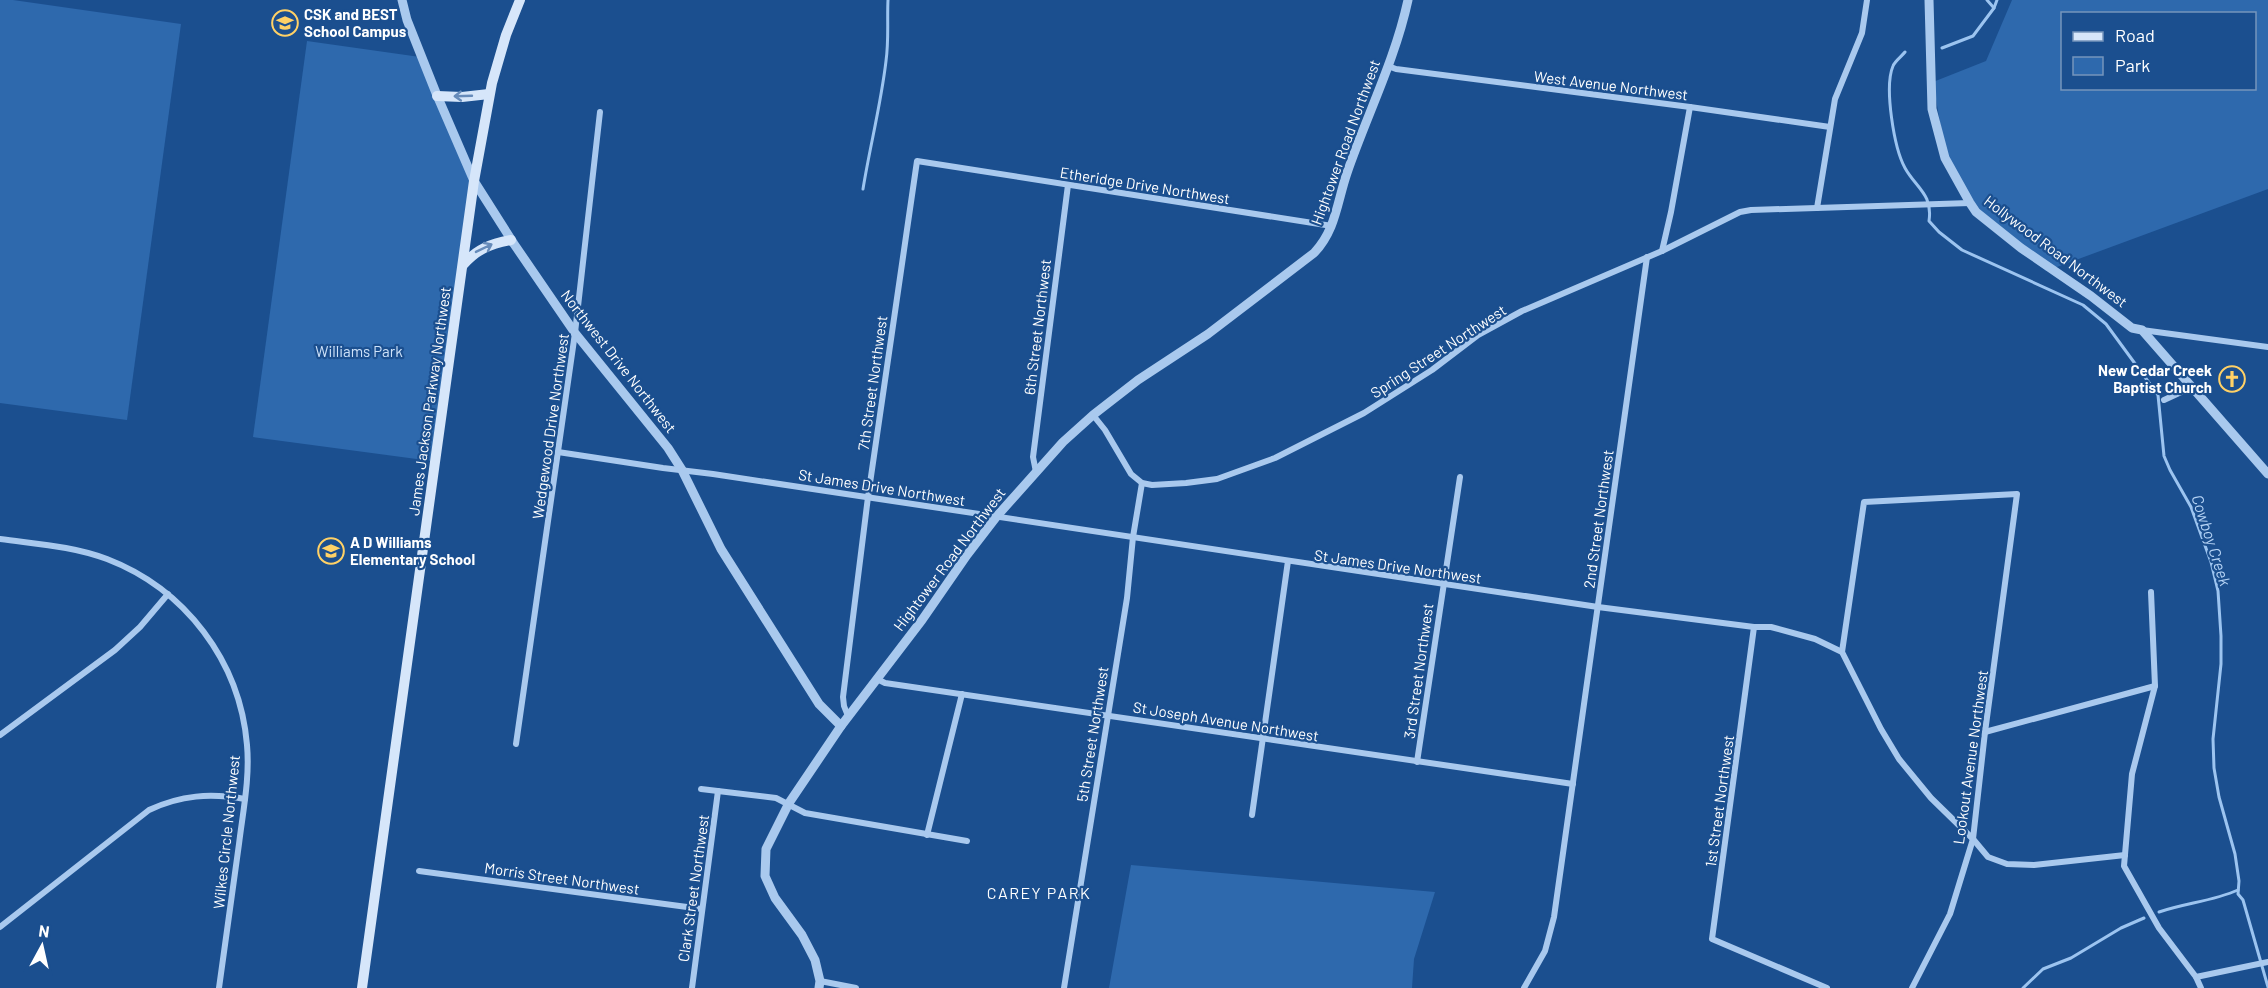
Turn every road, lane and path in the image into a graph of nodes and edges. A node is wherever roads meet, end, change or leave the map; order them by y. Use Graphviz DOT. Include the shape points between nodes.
graph roads {
  1 [pos="402,0"];
  2 [pos="520,0"];
  3 [pos="1408,0"];
  4 [pos="1867,0"];
  5 [pos="1929,0"];
  6 [pos="1388,66"];
  7 [pos="489,94"];
  8 [pos="437,96"];
  9 [pos="1690,107"];
  10 [pos="600,112"];
  11 [pos="1830,128"];
  12 [pos="954,167"];
  13 [pos="474,181"];
  14 [pos="1068,185"];
  15 [pos="1970,203"];
  16 [pos="1817,208"];
  17 [pos="1332,226"];
  18 [pos="511,240"];
  19 [pos="1662,251"];
  20 [pos="1647,257"];
  21 [pos="463,265"];
  22 [pos="2142,330"];
  23 [pos="575,333"];
  24 [pos="2268,347"];
  25 [pos="2192,387"];
  26 [pos="2164,400"];
  27 [pos="1093,415"];
  28 [pos="558,452"];
  29 [pos="682,470"];
  30 [pos="1036,472"];
  31 [pos="2268,474"];
  32 [pos="1460,477"];
  33 [pos="1142,483"];
  34 [pos="868,497"];
  35 [pos="997,516"];
  36 [pos="1133,537"];
  37 [pos="0,539"];
  38 [pos="1288,561"];
  39 [pos="1442,584"];
  40 [pos="2151,592"];
  41 [pos="168,594"];
  42 [pos="1598,607"];
  43 [pos="1754,627"];
  44 [pos="1842,652"];
  45 [pos="877,679"];
  46 [pos="2155,686"];
  47 [pos="962,694"];
  48 [pos="1107,715"];
  49 [pos="848,716"];
  50 [pos="841,726"];
  51 [pos="1985,732"];
  52 [pos="0,735"];
  53 [pos="1263,739"];
  54 [pos="516,744"];
  55 [pos="1417,762"];
  56 [pos="1573,784"];
  57 [pos="701,789"];
  58 [pos="718,791"];
  59 [pos="245,799"];
  60 [pos="789,803"];
  61 [pos="1252,815"];
  62 [pos="927,835"];
  63 [pos="1973,839"];
  64 [pos="967,841"];
  65 [pos="2125,855"];
  66 [pos="419,872"];
  67 [pos="702,909"];
  68 [pos="0,927"];
  69 [pos="2268,963"];
  70 [pos="2196,977"];
  71 [pos="819,984"];
  72 [pos="219,988"];
  73 [pos="362,988"];
  74 [pos="692,988"];
  75 [pos="856,988"];
  76 [pos="1064,988"];
  77 [pos="1524,988"];
  78 [pos="1827,988"];
  79 [pos="1912,988"];
  80 [pos="2201,988"];
  1 -- 8 [label="street, Northwest Drive Northwest"];
  2 -- 7 [label="main road, James Jackson Parkway Northwest"];
  3 -- 6 [label="street, Hightower Road Northwest"];
  4 -- 11 [label="street" via="1862,33 1835,99"];
  5 -- 15 [label="street, Hollywood Road Northwest" via="1932,109 1945,158"];
  6 -- 9 [label="street, West Avenue Northwest"];
  6 -- 17 [label="street, Hightower Road Northwest" via="1346,175"];
  7 -- 8 [label="main road, one-way"];
  7 -- 13 [label="main road, James Jackson Parkway Northwest"];
  8 -- 13 [label="street, Northwest Drive Northwest"];
  9 -- 11 [label="street, West Avenue Northwest"];
  9 -- 19 [label="street"];
  10 -- 23 [label="street, Wedgewood Drive Northwest"];
  11 -- 16 [label="street"];
  12 -- 14 [label="street, Etheridge Drive Northwest"];
  12 -- 34 [label="street, 7th Street Northwest" via="917,161"];
  13 -- 18 [label="street, Northwest Drive Northwest"];
  13 -- 21 [label="main road, James Jackson Parkway Northwest"];
  14 -- 17 [label="street, Etheridge Drive Northwest"];
  14 -- 30 [label="street, 6th Street Northwest" via="1033,457"];
  15 -- 16 [label="street, Spring Street Northwest"];
  15 -- 22 [label="street, Hollywood Road Northwest" via="2021,248 2132,328"];
  16 -- 19 [label="street, Spring Street Northwest" via="1740,212"];
  17 -- 27 [label="street, Hightower Road Northwest" via="1314,253"];
  21 -- 18 [label="main road, one-way" via="483,247"];
  18 -- 23 [label="street, Northwest Drive Northwest"];
  19 -- 20 [label="street, Spring Street Northwest"];
  20 -- 33 [label="street, Spring Street Northwest" via="1522,311 1478,335 1364,413 1275,458 1217,479"];
  20 -- 42 [label="street, 2nd Street Northwest"];
  21 -- 73 [label="main road, James Jackson Parkway Northwest"];
  22 -- 24 [label="street"];
  22 -- 25 [label="street, Hollywood Road Northwest"];
  23 -- 28 [label="street, Wedgewood Drive Northwest"];
  23 -- 29 [label="street, Northwest Drive Northwest"];
  25 -- 26 [label="street"];
  25 -- 31 [label="street, Hollywood Road Northwest"];
  27 -- 30 [label="street, Hightower Road Northwest"];
  27 -- 33 [label="street" via="1131,474"];
  28 -- 29 [label="street, St James Drive Northwest"];
  28 -- 54 [label="street, Wedgewood Drive Northwest"];
  29 -- 34 [label="street, St James Drive Northwest"];
  29 -- 50 [label="street, Northwest Drive Northwest" via="721,549 819,704"];
  30 -- 35 [label="street, Hightower Road Northwest"];
  32 -- 39 [label="street, 3rd Street Northwest"];
  33 -- 36 [label="street, 5th Street Northwest"];
  34 -- 35 [label="street, St James Drive Northwest"];
  34 -- 49 [label="street, 7th Street Northwest" via="843,697"];
  35 -- 36 [label="street, St James Drive Northwest"];
  35 -- 45 [label="street, Hightower Road Northwest"];
  36 -- 38 [label="street, St James Drive Northwest"];
  36 -- 48 [label="street, 5th Street Northwest"];
  37 -- 41 [label="street, Wilkes Circle Northwest" via="106,559"];
  38 -- 39 [label="street, St James Drive Northwest"];
  38 -- 53 [label="street"];
  39 -- 42 [label="street, St James Drive Northwest"];
  39 -- 55 [label="street, 3rd Street Northwest"];
  40 -- 46 [label="street"];
  41 -- 52 [label="street" via="128,639"];
  41 -- 59 [label="street, Wilkes Circle Northwest" via="207,637 235,690 247,745"];
  42 -- 43 [label="street, St James Drive Northwest"];
  42 -- 56 [label="street, 2nd Street Northwest"];
  43 -- 44 [label="street, St James Drive Northwest" via="1788,630"];
  43 -- 78 [label="street, 1st Street Northwest" via="1712,939"];
  44 -- 51 [label="street, Lookout Avenue Northwest" via="1864,502 2017,494"];
  44 -- 63 [label="street" via="1899,759"];
  45 -- 47 [label="street, St Joseph Avenue Northwest"];
  45 -- 49 [label="street, Hightower Road Northwest"];
  46 -- 51 [label="street"];
  46 -- 65 [label="street" via="2132,774"];
  47 -- 48 [label="street, St Joseph Avenue Northwest"];
  47 -- 62 [label="street"];
  48 -- 53 [label="street, St Joseph Avenue Northwest"];
  48 -- 76 [label="street, 5th Street Northwest"];
  49 -- 50 [label="street, Hightower Road Northwest"];
  50 -- 60 [label="street, Hightower Road Northwest"];
  51 -- 63 [label="street, Lookout Avenue Northwest"];
  53 -- 55 [label="street, St Joseph Avenue Northwest"];
  53 -- 61 [label="street"];
  55 -- 56 [label="street, St Joseph Avenue Northwest"];
  56 -- 77 [label="street, 2nd Street Northwest" via="1554,917 1545,951"];
  57 -- 58 [label="street"];
  58 -- 60 [label="street"];
  58 -- 67 [label="street, Clark Street Northwest"];
  59 -- 68 [label="street" via="196,795 148,810"];
  59 -- 72 [label="street, Wilkes Circle Northwest"];
  60 -- 62 [label="street" via="805,813"];
  60 -- 71 [label="street, Hightower Road Northwest" via="766,849 765,876 815,960"];
  62 -- 64 [label="street"];
  63 -- 65 [label="street" via="1988,857 2007,864 2034,865"];
  63 -- 79 [label="street, Lookout Avenue Northwest" via="1950,914"];
  65 -- 70 [label="street" via="2124,866 2159,928"];
  66 -- 67 [label="street, Morris Street Northwest"];
  67 -- 74 [label="street, Clark Street Northwest"];
  69 -- 70 [label="street"];
  70 -- 80 [label="street"];
  71 -- 75 [label="street"];
}
